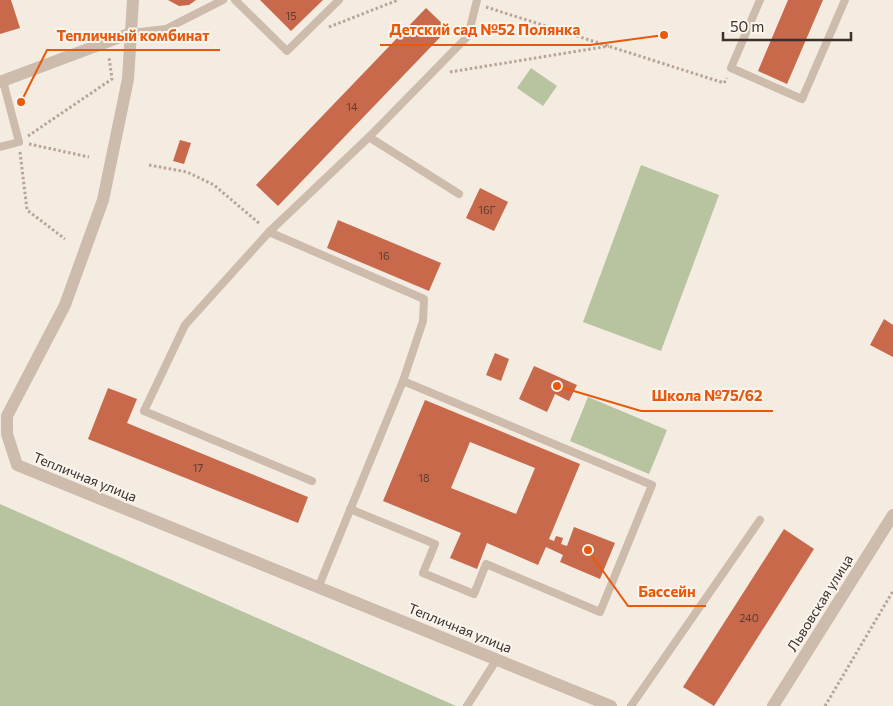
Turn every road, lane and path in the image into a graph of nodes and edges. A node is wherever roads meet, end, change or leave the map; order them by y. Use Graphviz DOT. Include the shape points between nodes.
graph roads {
  1 [pos="133,0"];
  2 [pos="223,0"];
  3 [pos="235,0"];
  4 [pos="339,0"];
  5 [pos="398,0"];
  6 [pos="760,0"];
  7 [pos="845,0"];
  8 [pos="476,2"];
  9 [pos="326,28"];
  10 [pos="131,33"];
  11 [pos="610,46"];
  12 [pos="108,56"];
  13 [pos="731,68"];
  14 [pos="429,76"];
  15 [pos="2,82"];
  16 [pos="369,137"];
  17 [pos="19,142"];
  18 [pos="0,147"];
  19 [pos="89,157"];
  20 [pos="149,165"];
  21 [pos="459,194"];
  22 [pos="269,232"];
  23 [pos="65,239"];
  24 [pos="403,381"];
  25 [pos="312,481"];
  26 [pos="350,509"];
  27 [pos="893,515"];
  28 [pos="760,520"];
  29 [pos="318,588"];
  30 [pos="893,591"];
  31 [pos="497,659"];
  32 [pos="467,706"];
  33 [pos="611,706"];
  34 [pos="632,706"];
  35 [pos="773,706"];
  36 [pos="825,706"];
  1 -- 10 [label="street"];
  2 -- 10 [label="lane" via="166,29"];
  3 -- 4 [label="lane" via="287,51"];
  5 -- 9 [label="path"];
  6 -- 13 [label="lane"];
  7 -- 13 [label="lane" via="802,99"];
  8 -- 11 [label="path"];
  8 -- 14 [label="lane" via="468,36"];
  10 -- 15 [label="street"];
  10 -- 29 [label="street, Тепличная улица" via="128,79 103,200 65,305 7,416 7,434 17,465"];
  11 -- 13 [label="path" via="724,83"];
  11 -- 14 [label="path"];
  12 -- 17 [label="path" via="112,79"];
  14 -- 16 [label="lane"];
  15 -- 17 [label="lane"];
  16 -- 21 [label="lane"];
  16 -- 22 [label="lane"];
  17 -- 18 [label="lane"];
  17 -- 19 [label="path"];
  17 -- 23 [label="path" via="27,210"];
  20 -- 22 [label="path" via="187,172 214,185"];
  22 -- 24 [label="lane" via="424,299 423,321"];
  22 -- 25 [label="lane" via="186,325 144,411"];
  24 -- 26 [label="lane"];
  24 -- 26 [label="lane" via="652,485 600,612 486,564 474,594 466,591 423,573 435,544"];
  26 -- 29 [label="lane"];
  27 -- 35 [label="street, Львовская улица"];
  28 -- 34 [label="lane"];
  29 -- 31 [label="street, Тепличная улица"];
  30 -- 36 [label="path"];
  31 -- 32 [label="lane"];
  31 -- 33 [label="street, Тепличная улица"];
}
